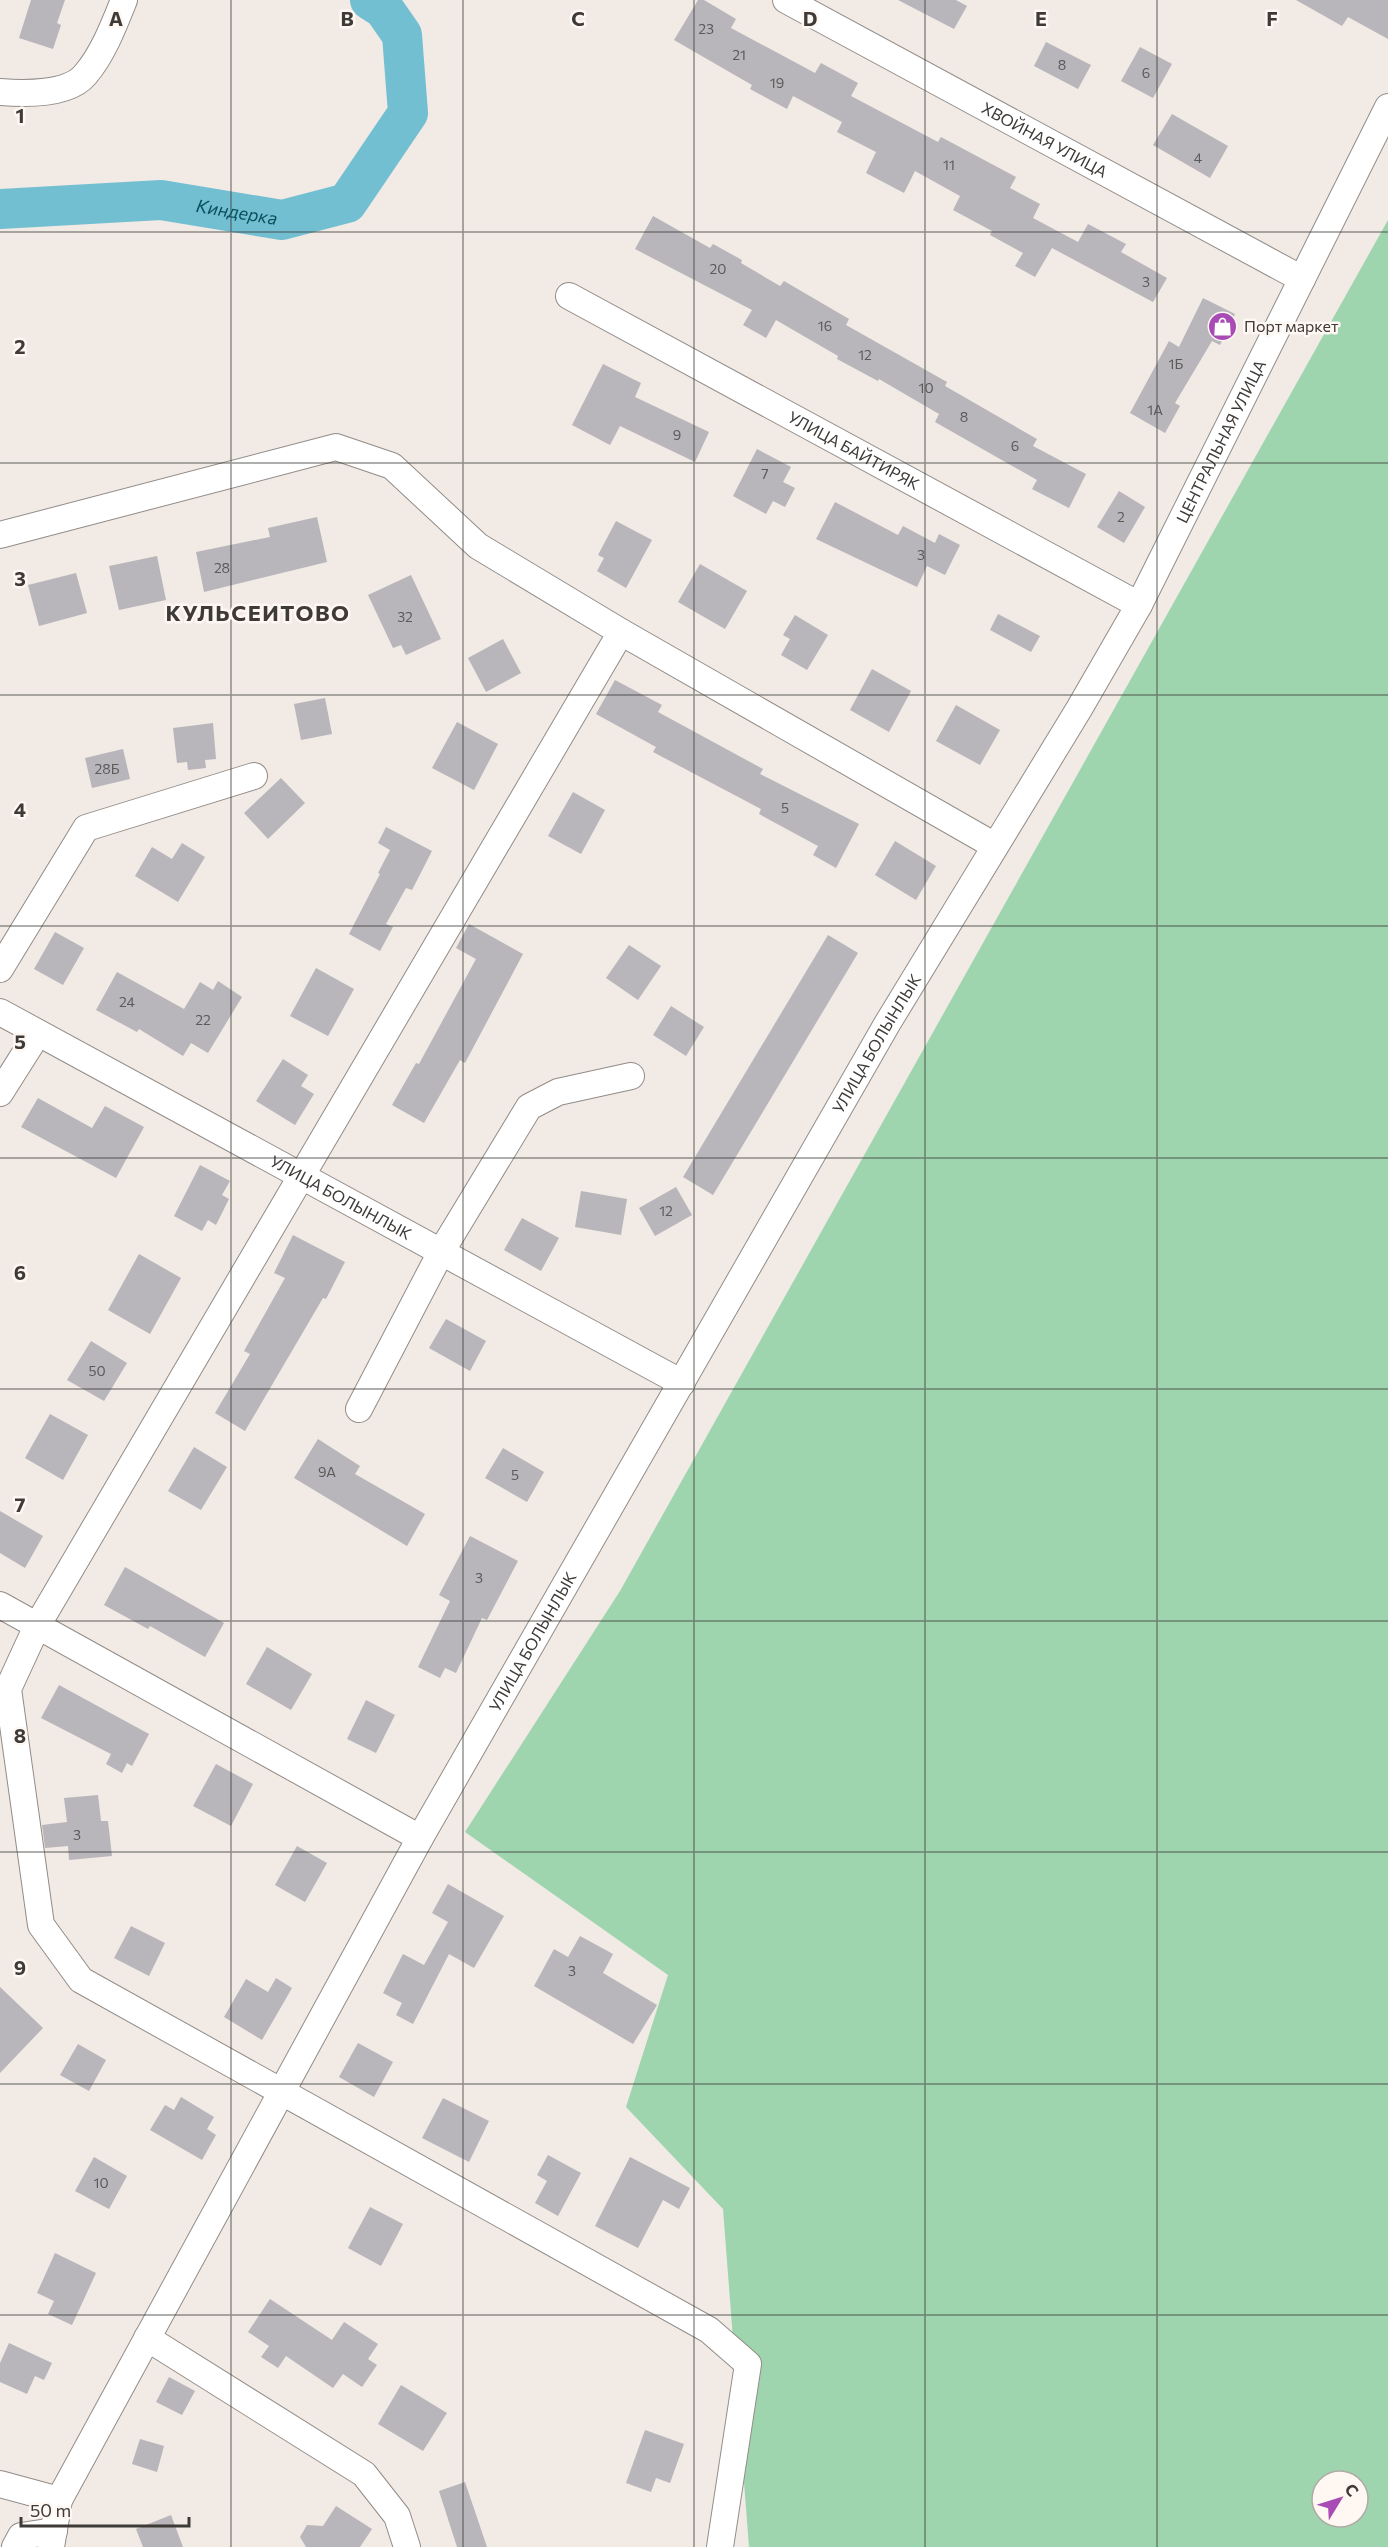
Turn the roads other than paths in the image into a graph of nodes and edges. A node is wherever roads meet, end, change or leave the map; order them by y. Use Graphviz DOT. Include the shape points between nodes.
graph roads {
  1 [pos="124,0"];
  2 [pos="786,0"];
  3 [pos="0,92"];
  4 [pos="1388,107"];
  5 [pos="1302,279"];
  6 [pos="569,296"];
  7 [pos="0,535"];
  8 [pos="1139,605"];
  9 [pos="621,632"];
  10 [pos="1079,709"];
  11 [pos="254,776"];
  12 [pos="995,846"];
  13 [pos="0,969"];
  14 [pos="0,1012"];
  15 [pos="38,1033"];
  16 [pos="631,1076"];
  17 [pos="0,1094"];
  18 [pos="301,1176"];
  19 [pos="441,1252"];
  20 [pos="682,1383"];
  21 [pos="359,1409"];
  22 [pos="0,1605"];
  23 [pos="37,1626"];
  24 [pos="420,1838"];
  25 [pos="283,2091"];
  26 [pos="147,2338"];
  27 [pos="0,2484"];
  28 [pos="59,2500"];
  29 [pos="52,2539"];
  30 [pos="15,2547"];
  31 [pos="408,2547"];
  32 [pos="720,2547"];
  1 -- 3 [label="street" via="84,76 57,90"];
  2 -- 5 [label="street, ХВОЙНАЯ УЛИЦА"];
  4 -- 5 [label="street, ЦЕНТРАЛЬНАЯ УЛИЦА"];
  5 -- 8 [label="street, ЦЕНТРАЛЬНАЯ УЛИЦА"];
  6 -- 8 [label="street, УЛИЦА БАЙТИРЯК"];
  7 -- 9 [label="street" via="336,447 392,466 478,546"];
  8 -- 10 [label="street, ЦЕНТРАЛЬНАЯ УЛИЦА"];
  9 -- 12 [label="street"];
  9 -- 18 [label="street"];
  10 -- 12 [label="street, УЛИЦА БОЛЫНЛЫК"];
  11 -- 13 [label="street" via="86,828"];
  12 -- 20 [label="street, УЛИЦА БОЛЫНЛЫК" via="887,1024"];
  14 -- 15 [label="street, УЛИЦА БОЛЫНЛЫК"];
  15 -- 17 [label="street"];
  15 -- 18 [label="street, УЛИЦА БОЛЫНЛЫК"];
  16 -- 19 [label="street" via="558,1092 529,1107"];
  18 -- 19 [label="street, УЛИЦА БОЛЫНЛЫК"];
  18 -- 23 [label="street"];
  19 -- 20 [label="street, УЛИЦА БОЛЫНЛЫК"];
  19 -- 21 [label="street"];
  20 -- 24 [label="street, УЛИЦА БОЛЫНЛЫК"];
  22 -- 23 [label="street"];
  23 -- 24 [label="street"];
  23 -- 25 [label="street" via="8,1689 41,1925 81,1980"];
  24 -- 25 [label="street, УЛИЦА БОЛЫНЛЫК"];
  25 -- 26 [label="street, УЛИЦА БОЛЫНЛЫК"];
  25 -- 32 [label="street" via="710,2330 748,2364"];
  26 -- 28 [label="street, УЛИЦА БОЛЫНЛЫК"];
  26 -- 31 [label="street" via="364,2474 397,2516"];
  27 -- 28 [label="street"];
  28 -- 29 [label="street, УЛИЦА БОЛЫНЛЫК"];
  29 -- 30 [label="street" via="21,2536"];
}
